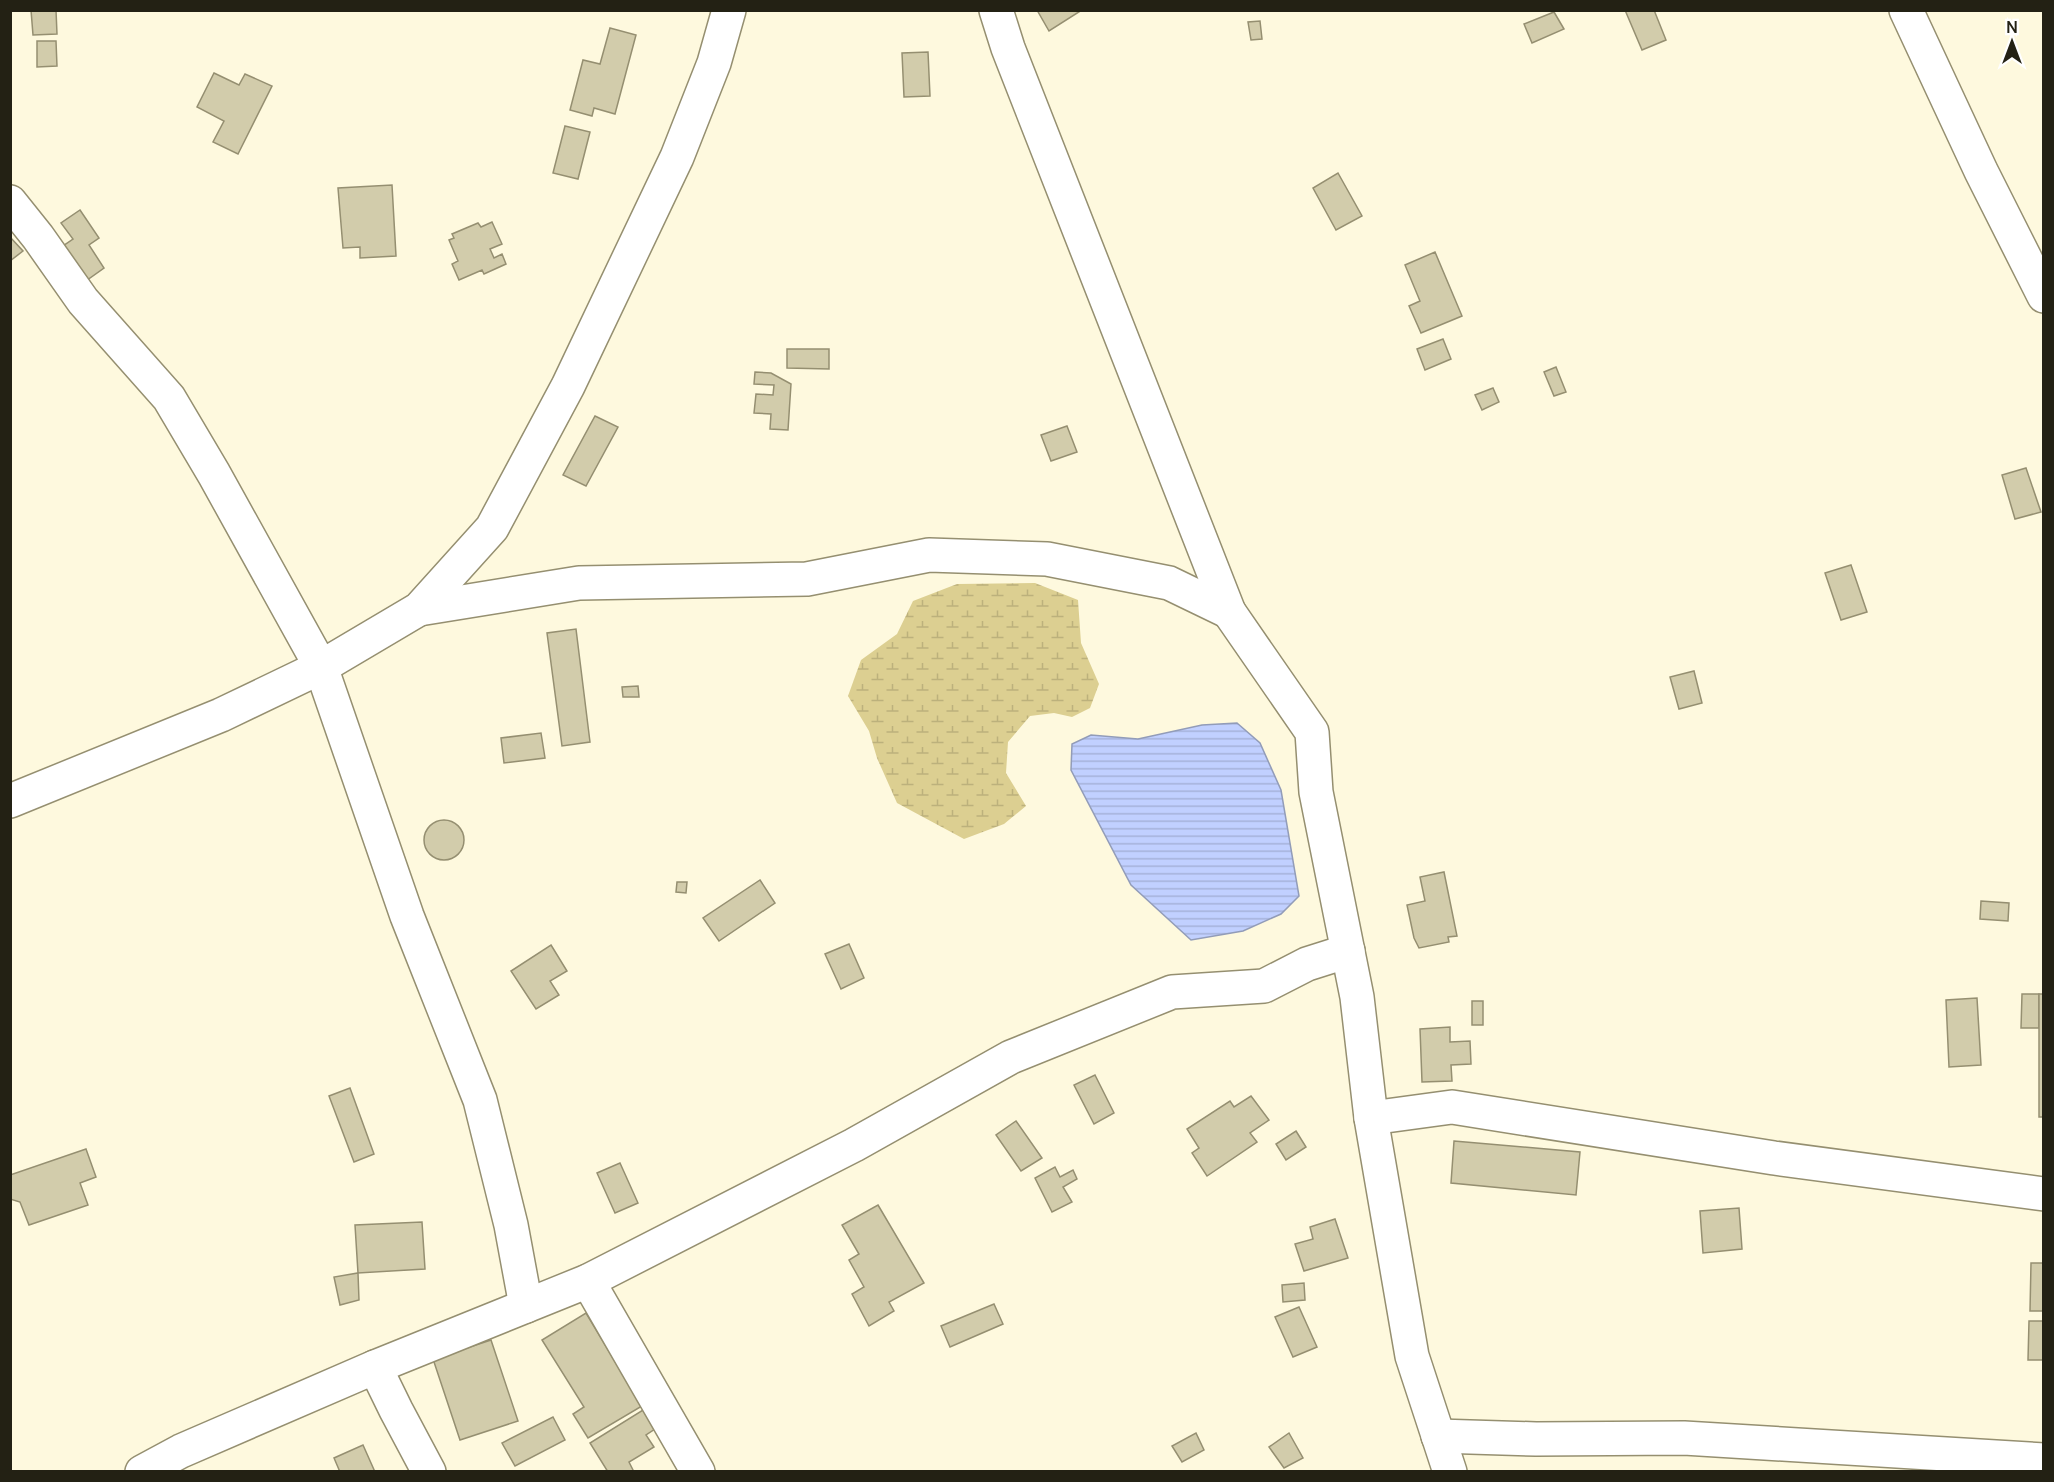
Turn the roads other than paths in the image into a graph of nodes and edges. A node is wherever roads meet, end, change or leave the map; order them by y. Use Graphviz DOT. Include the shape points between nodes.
graph roads {
  1 [pos="729,10"];
  2 [pos="996,10"];
  3 [pos="1906,10"];
  4 [pos="10,202"];
  5 [pos="2043,296"];
  6 [pos="419,609"];
  7 [pos="1229,612"];
  8 [pos="321,667"];
  9 [pos="10,801"];
  10 [pos="1347,951"];
  11 [pos="1371,1118"];
  12 [pos="2043,1194"];
  13 [pos="588,1281"];
  14 [pos="526,1306"];
  15 [pos="375,1367"];
  16 [pos="1437,1436"];
  17 [pos="2043,1460"];
  18 [pos="142,1472"];
  19 [pos="429,1472"];
  20 [pos="698,1472"];
  21 [pos="1450,1472"];
  1 -- 6 [label="street" via="714,63 677,157 568,386 492,528"];
  2 -- 7 [label="street" via="1041,135"];
  3 -- 5 [label="street"];
  4 -- 8 [label="street" via="83,302 169,398"];
  6 -- 7 [label="street" via="579,583 807,579 929,555 1047,559 1169,583"];
  6 -- 8 [label="street"];
  7 -- 10 [label="street" via="1312,732 1316,792"];
  8 -- 9 [label="street" via="221,715"];
  8 -- 14 [label="street" via="407,916 480,1100 511,1225"];
  10 -- 11 [label="street" via="1357,997"];
  10 -- 13 [label="street" via="1307,964 1264,986 1172,992 1011,1057 854,1145"];
  11 -- 12 [label="street" via="1452,1107 1774,1158"];
  11 -- 16 [label="street" via="1412,1356"];
  13 -- 14 [label="street"];
  13 -- 20 [label="street"];
  14 -- 15 [label="street"];
  15 -- 18 [label="street" via="181,1451"];
  15 -- 19 [label="street"];
  16 -- 17 [label="street" via="1684,1437"];
  16 -- 21 [label="street"];
}
